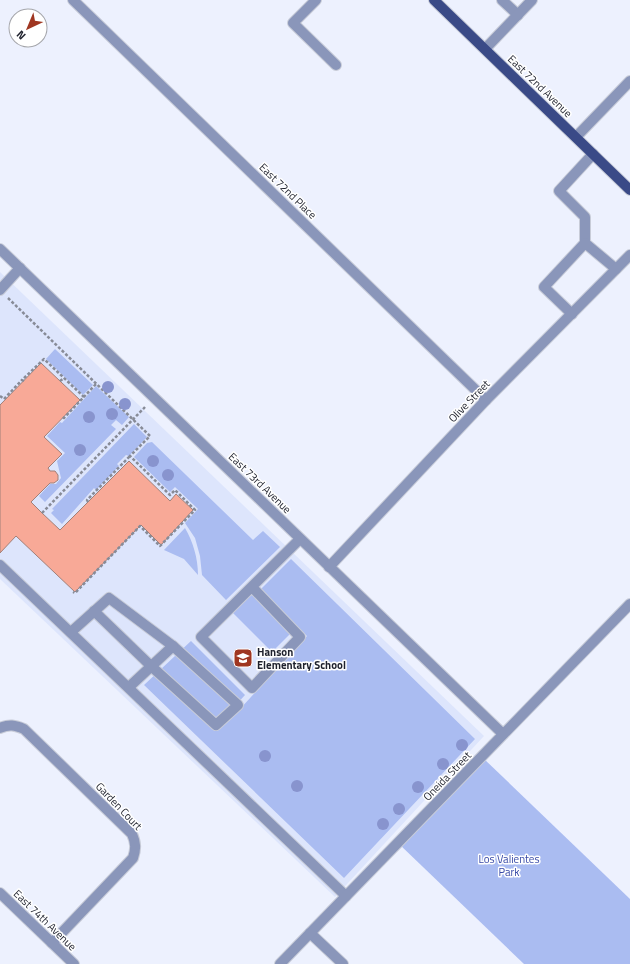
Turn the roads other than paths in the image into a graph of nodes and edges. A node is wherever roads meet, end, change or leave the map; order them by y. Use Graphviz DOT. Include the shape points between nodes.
graph roads {
  1 [pos="73,0"];
  2 [pos="316,0"];
  3 [pos="434,0"];
  4 [pos="502,0"];
  5 [pos="532,0"];
  6 [pos="518,15"];
  7 [pos="485,49"];
  8 [pos="336,65"];
  9 [pos="630,81"];
  10 [pos="576,137"];
  11 [pos="593,154"];
  12 [pos="630,190"];
  13 [pos="585,243"];
  14 [pos="0,249"];
  15 [pos="630,254"];
  16 [pos="20,268"];
  17 [pos="616,268"];
  18 [pos="3,293"];
  19 [pos="572,314"];
  20 [pos="486,400"];
  21 [pos="300,539"];
  22 [pos="0,565"];
  23 [pos="329,567"];
  24 [pos="252,587"];
  25 [pos="630,604"];
  26 [pos="94,611"];
  27 [pos="71,632"];
  28 [pos="173,646"];
  29 [pos="151,666"];
  30 [pos="129,687"];
  31 [pos="0,728"];
  32 [pos="503,734"];
  33 [pos="0,893"];
  34 [pos="346,896"];
  35 [pos="310,933"];
  36 [pos="52,944"];
  37 [pos="74,964"];
  38 [pos="280,964"];
  39 [pos="343,964"];
  1 -- 20 [label="street, East 72nd Place"];
  2 -- 8 [label="street" via="293,23"];
  3 -- 7 [label="main road, East 72nd Avenue"];
  4 -- 6 [label="street"];
  5 -- 6 [label="street"];
  6 -- 7 [label="street"];
  7 -- 10 [label="main road, East 72nd Avenue"];
  9 -- 10 [label="street"];
  10 -- 11 [label="main road, East 72nd Avenue"];
  11 -- 12 [label="main road, East 72nd Avenue"];
  11 -- 13 [label="street" via="559,191 585,217"];
  13 -- 17 [label="street"];
  13 -- 19 [label="street" via="544,287"];
  14 -- 16 [label="street, East 73rd Avenue"];
  15 -- 17 [label="street, Olive Street"];
  16 -- 18 [label="street"];
  16 -- 21 [label="street, East 73rd Avenue"];
  17 -- 19 [label="street, Olive Street"];
  19 -- 20 [label="street, Olive Street"];
  20 -- 23 [label="street, Olive Street"];
  21 -- 23 [label="street, East 73rd Avenue"];
  21 -- 24 [label="street"];
  22 -- 27 [label="street"];
  23 -- 32 [label="street, East 73rd Avenue"];
  24 -- 24 [label="street" via="201,638 252,688 300,637"];
  25 -- 32 [label="street, Oneida Street"];
  26 -- 27 [label="street"];
  26 -- 28 [label="street" via="109,598"];
  26 -- 29 [label="street"];
  27 -- 30 [label="street"];
  28 -- 29 [label="street"];
  28 -- 29 [label="street" via="238,705 216,725"];
  29 -- 30 [label="street"];
  30 -- 34 [label="street"];
  31 -- 36 [label="street, Garden Court" via="15,725 24,729 132,834 136,842 133,858"];
  32 -- 34 [label="street, Oneida Street"];
  33 -- 36 [label="street, East 74th Avenue"];
  34 -- 35 [label="street, Oneida Street"];
  35 -- 38 [label="street, Oneida Street"];
  35 -- 39 [label="street"];
  36 -- 37 [label="street, East 74th Avenue"];
}
